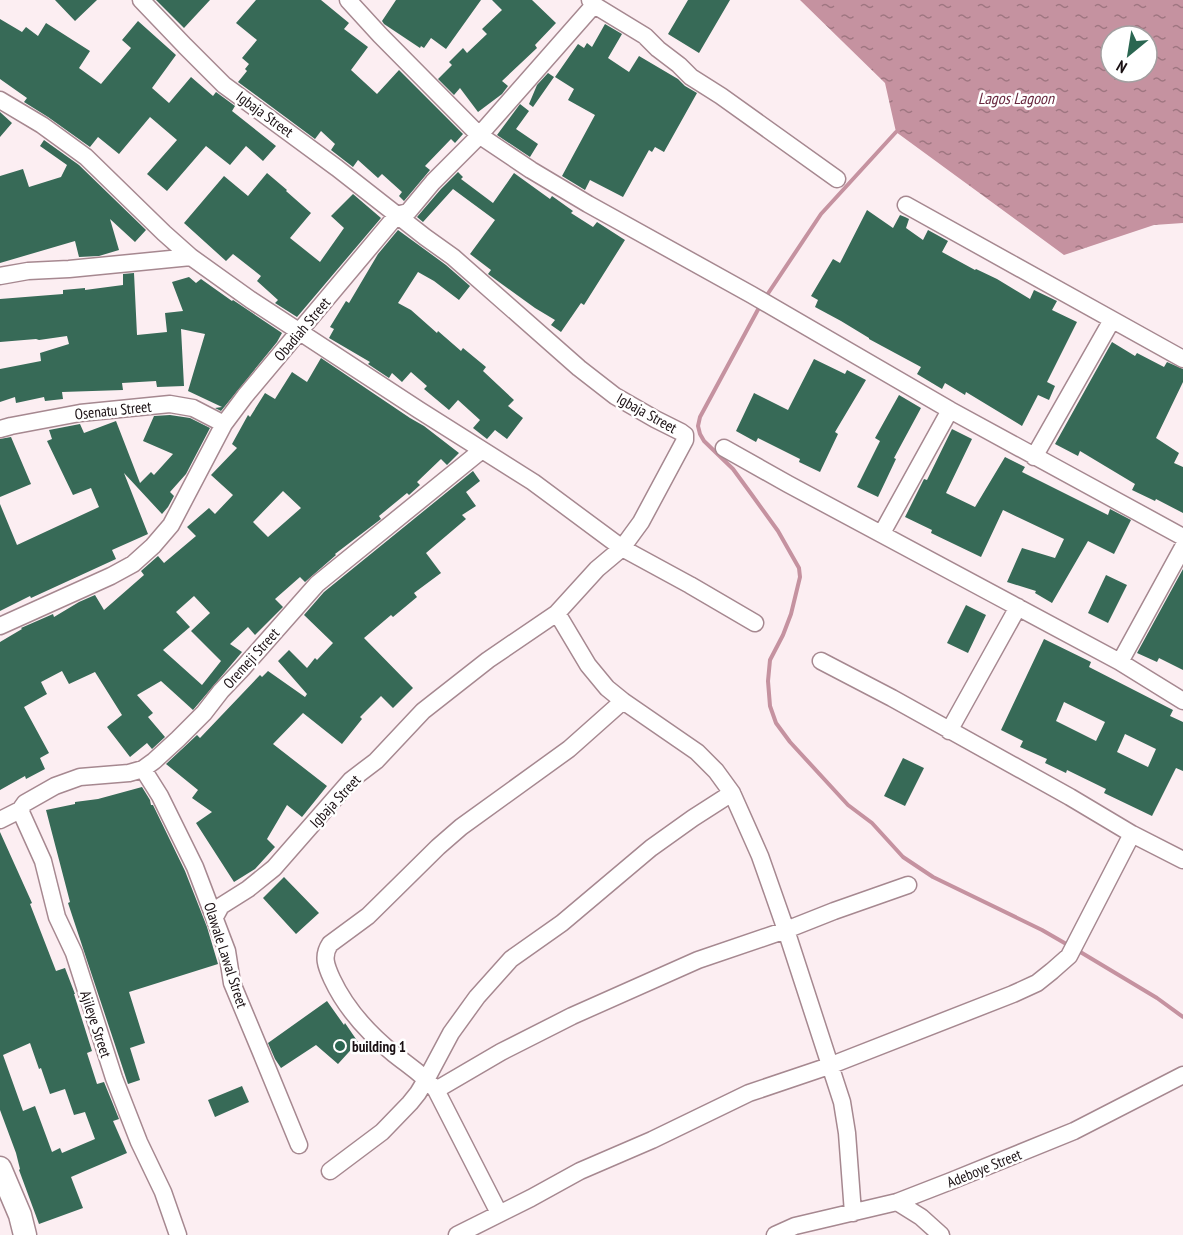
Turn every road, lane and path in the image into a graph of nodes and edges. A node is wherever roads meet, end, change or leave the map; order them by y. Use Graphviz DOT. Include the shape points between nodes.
graph roads {
  1 [pos="141,0"];
  2 [pos="348,0"];
  3 [pos="592,2"];
  4 [pos="0,100"];
  5 [pos="479,135"];
  6 [pos="837,178"];
  7 [pos="906,206"];
  8 [pos="397,215"];
  9 [pos="191,257"];
  10 [pos="0,276"];
  11 [pos="1112,320"];
  12 [pos="299,332"];
  13 [pos="1183,359"];
  14 [pos="950,410"];
  15 [pos="224,424"];
  16 [pos="0,429"];
  17 [pos="724,448"];
  18 [pos="482,450"];
  19 [pos="1034,456"];
  20 [pos="882,533"];
  21 [pos="1183,537"];
  22 [pos="1183,547"];
  23 [pos="622,548"];
  24 [pos="1018,607"];
  25 [pos="557,613"];
  26 [pos="755,623"];
  27 [pos="0,626"];
  28 [pos="821,661"];
  29 [pos="1120,662"];
  30 [pos="623,701"];
  31 [pos="1183,701"];
  32 [pos="949,731"];
  33 [pos="143,769"];
  34 [pos="732,793"];
  35 [pos="20,810"];
  36 [pos="0,820"];
  37 [pos="1132,834"];
  38 [pos="1183,860"];
  39 [pos="908,885"];
  40 [pos="215,917"];
  41 [pos="786,930"];
  42 [pos="830,1066"];
  43 [pos="1183,1075"];
  44 [pos="432,1084"];
  45 [pos="299,1145"];
  46 [pos="0,1168"];
  47 [pos="330,1171"];
  48 [pos="897,1202"];
  49 [pos="500,1213"];
  50 [pos="853,1213"];
  51 [pos="25,1235"];
  52 [pos="178,1235"];
  53 [pos="457,1235"];
  54 [pos="775,1235"];
  55 [pos="941,1235"];
  1 -- 8 [label="street, Igbaja Street" via="224,85"];
  2 -- 5 [label="street"];
  3 -- 5 [label="street, Obadiah Street"];
  3 -- 6 [label="street" via="645,36 691,77"];
  4 -- 9 [label="street" via="86,157"];
  5 -- 8 [label="street, Obadiah Street" via="408,212"];
  5 -- 14 [label="street" via="588,204"];
  7 -- 11 [label="street"];
  8 -- 12 [label="street, Obadiah Street"];
  8 -- 23 [label="street, Igbaja Street" via="453,257 615,396 685,435 641,522"];
  9 -- 10 [label="street"];
  9 -- 12 [label="street"];
  11 -- 13 [label="street"];
  11 -- 19 [label="street"];
  12 -- 15 [label="street, Obadiah Street"];
  12 -- 18 [label="street"];
  14 -- 19 [label="street"];
  14 -- 20 [label="street"];
  15 -- 16 [label="street, Osenatu Street" via="193,408 170,404 80,413"];
  15 -- 27 [label="street, Obadiah Street" via="171,525 153,546 133,564 111,576"];
  17 -- 20 [label="street"];
  18 -- 23 [label="street" via="533,482"];
  18 -- 33 [label="street, Oremeji Street" via="317,584 204,713"];
  19 -- 21 [label="street"];
  20 -- 24 [label="street"];
  22 -- 29 [label="street"];
  23 -- 25 [label="street, Igbaja Street"];
  23 -- 26 [label="street"];
  24 -- 29 [label="street"];
  24 -- 32 [label="street"];
  25 -- 30 [label="street" via="588,665"];
  25 -- 40 [label="street, Igbaja Street" via="423,711 376,761 351,780 274,868 221,906"];
  28 -- 32 [label="street"];
  29 -- 31 [label="street"];
  30 -- 34 [label="street" via="697,752"];
  30 -- 44 [label="street" via="569,749 461,827 368,916 326,950 326,966 347,1005 368,1031"];
  32 -- 37 [label="street"];
  33 -- 35 [label="street, Oremeji Street" via="80,777 55,786"];
  33 -- 40 [label="street, Olawale Lawal Street" via="178,830"];
  34 -- 41 [label="street"];
  34 -- 44 [label="street" via="651,848 562,923 511,958 451,1034"];
  35 -- 36 [label="street, Oremeji Street"];
  35 -- 52 [label="street, Ajileye Street" via="43,861 57,916 74,953 114,1078"];
  37 -- 38 [label="street"];
  37 -- 42 [label="street" via="1072,949 1037,982"];
  39 -- 41 [label="street"];
  40 -- 45 [label="street, Olawale Lawal Street" via="227,951 232,983"];
  41 -- 42 [label="street"];
  41 -- 44 [label="street" via="698,960"];
  42 -- 49 [label="street" via="749,1093 580,1171"];
  42 -- 50 [label="street" via="847,1133"];
  43 -- 48 [label="street, Adeboye Street" via="1074,1131"];
  44 -- 47 [label="street" via="382,1132"];
  44 -- 49 [label="street"];
  46 -- 51 [label="street"];
  48 -- 50 [label="street, Adeboye Street"];
  48 -- 55 [label="street"];
  49 -- 53 [label="street"];
  50 -- 54 [label="street, Adeboye Street" via="795,1226"];
}
